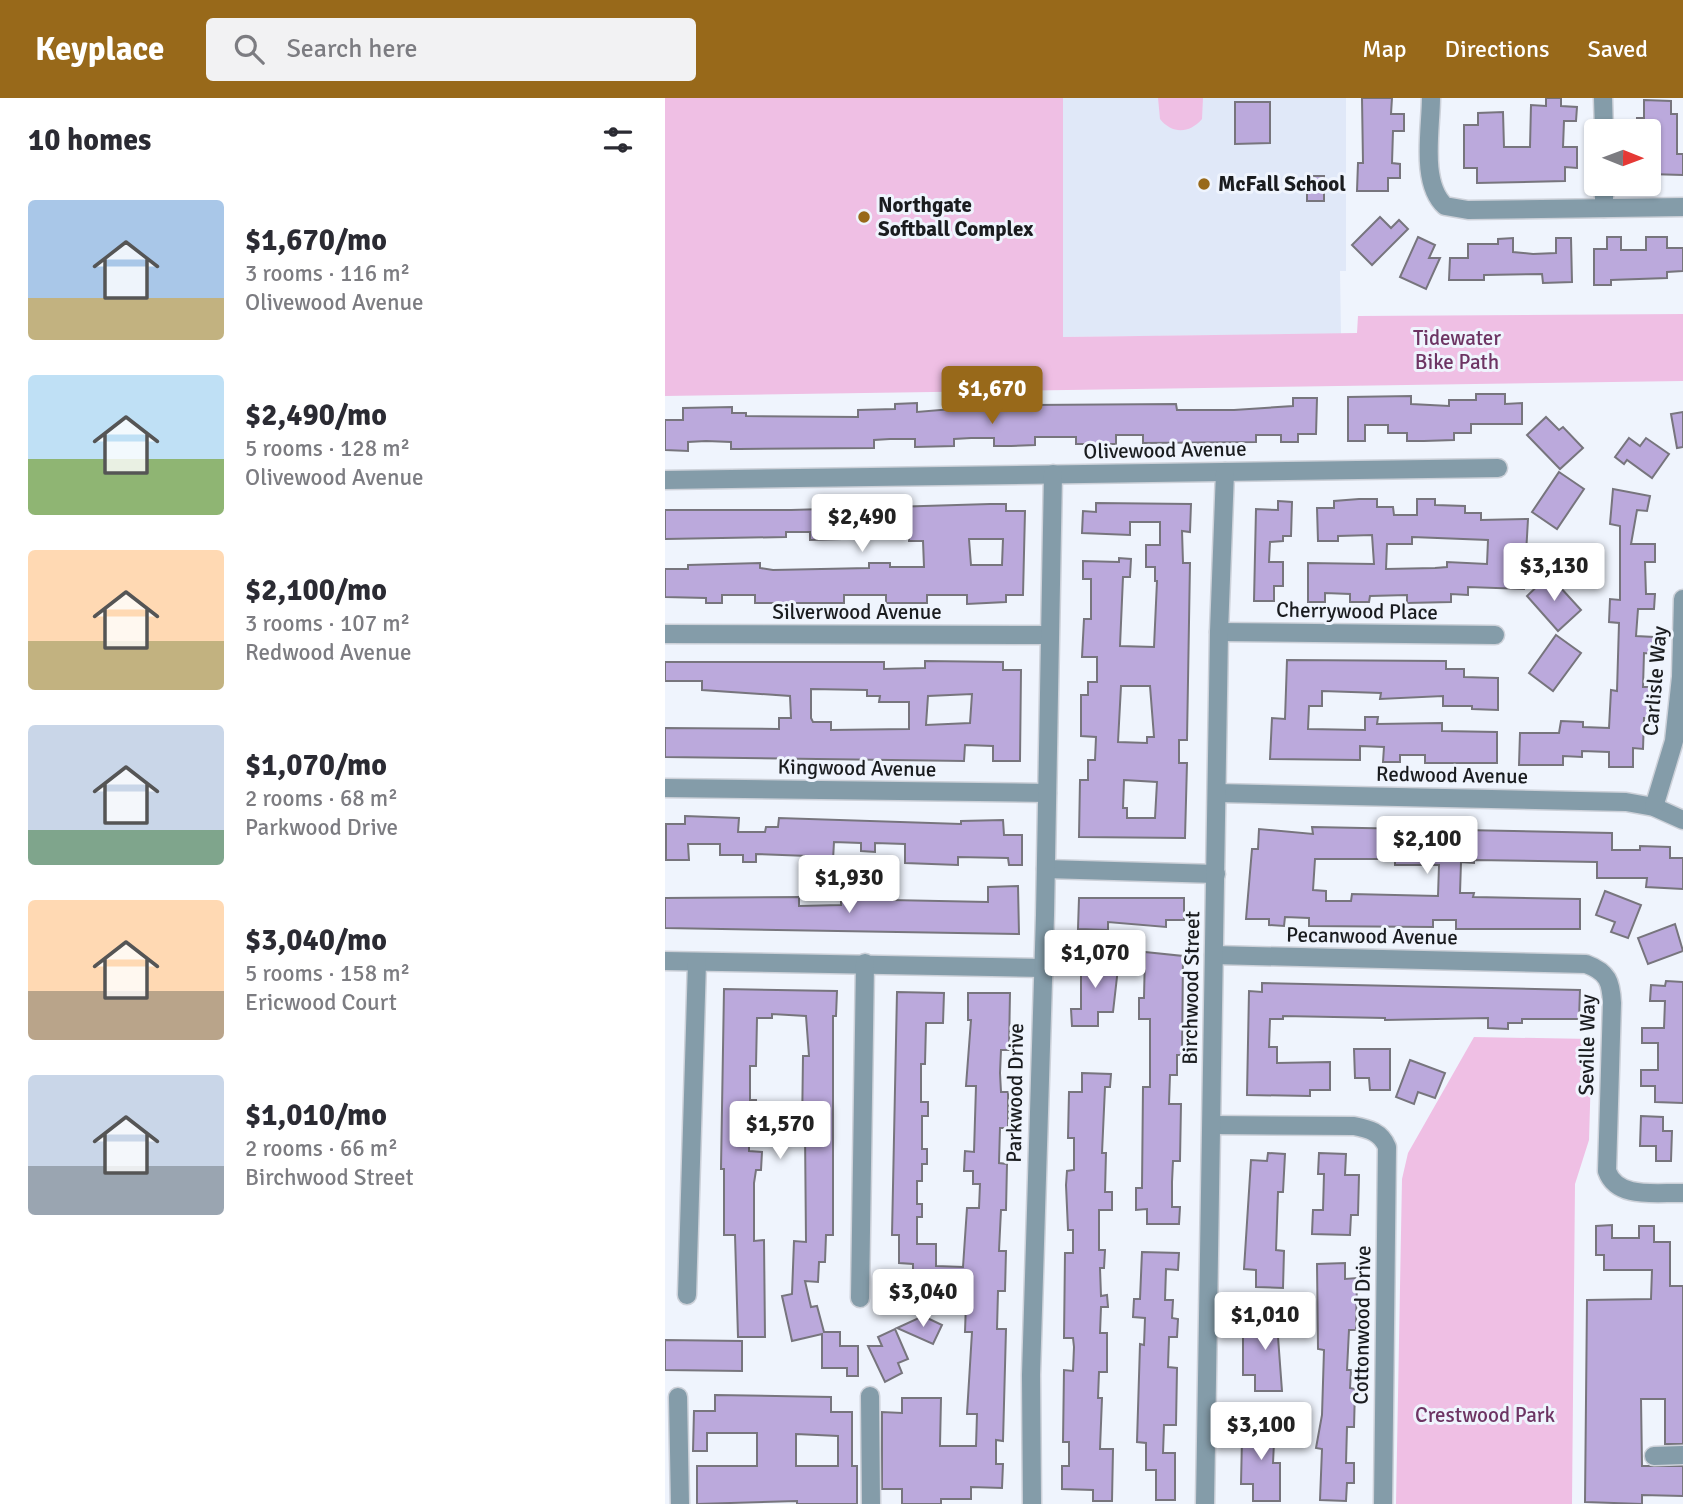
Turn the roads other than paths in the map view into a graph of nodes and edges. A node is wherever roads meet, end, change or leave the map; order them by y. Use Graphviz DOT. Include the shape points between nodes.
graph roads {
  1 [pos="1431,98"];
  2 [pos="1604,98"];
  3 [pos="1604,119"];
  4 [pos="1604,196"];
  5 [pos="1683,207"];
  6 [pos="1604,208"];
  7 [pos="1497,468"];
  8 [pos="1225,472"];
  9 [pos="1053,474"];
  10 [pos="665,480"];
  11 [pos="1683,599"];
  12 [pos="1219,632"];
  13 [pos="665,634"];
  14 [pos="1049,635"];
  15 [pos="1495,635"];
  16 [pos="665,788"];
  17 [pos="1048,793"];
  18 [pos="1217,793"];
  19 [pos="1654,807"];
  20 [pos="1683,820"];
  21 [pos="1046,869"];
  22 [pos="1216,874"];
  23 [pos="1214,955"];
  24 [pos="665,961"];
  25 [pos="697,962"];
  26 [pos="1530,962"];
  27 [pos="865,963"];
  28 [pos="1043,968"];
  29 [pos="1212,1125"];
  30 [pos="1683,1193"];
  31 [pos="687,1295"];
  32 [pos="860,1298"];
  33 [pos="870,1396"];
  34 [pos="678,1397"];
  35 [pos="1683,1455"];
  36 [pos="1654,1456"];
  37 [pos="680,1504"];
  38 [pos="871,1504"];
  39 [pos="1032,1504"];
  40 [pos="1205,1504"];
  41 [pos="1383,1504"];
  1 -- 6 [label="street" via="1433,183 1439,200 1454,209"];
  2 -- 3 [label="street"];
  4 -- 6 [label="street"];
  5 -- 6 [label="street"];
  7 -- 8 [label="street, Olivewood Avenue"];
  8 -- 9 [label="street, Olivewood Avenue"];
  8 -- 12 [label="street, Birchwood Street"];
  9 -- 10 [label="street, Olivewood Avenue"];
  9 -- 14 [label="street, Parkwood Drive"];
  11 -- 19 [label="street, Carlisle Way" via="1674,741"];
  12 -- 15 [label="street, Cherrywood Place"];
  12 -- 18 [label="street, Birchwood Street"];
  13 -- 14 [label="street, Silverwood Avenue"];
  14 -- 17 [label="street, Parkwood Drive"];
  16 -- 17 [label="street, Kingwood Avenue"];
  17 -- 21 [label="street, Parkwood Drive"];
  18 -- 19 [label="street, Redwood Avenue" via="1626,802"];
  18 -- 22 [label="street, Birchwood Street"];
  19 -- 20 [label="street, Redwood Avenue"];
  21 -- 22 [label="street"];
  21 -- 28 [label="street, Parkwood Drive"];
  22 -- 23 [label="street, Birchwood Street"];
  23 -- 26 [label="street, Pecanwood Avenue"];
  23 -- 29 [label="street, Birchwood Street"];
  24 -- 25 [label="street"];
  25 -- 27 [label="street"];
  25 -- 31 [label="street"];
  26 -- 30 [label="street, Seville Way" via="1587,964 1605,973 1611,985 1607,1171 1622,1190"];
  27 -- 28 [label="street"];
  27 -- 32 [label="street"];
  28 -- 39 [label="street, Parkwood Drive" via="1031,1375"];
  29 -- 40 [label="street, Birchwood Street"];
  29 -- 41 [label="street, Cottonwood Drive" via="1354,1126 1373,1130 1384,1140"];
  33 -- 38 [label="street"];
  34 -- 37 [label="street"];
  35 -- 36 [label="street"];
}
